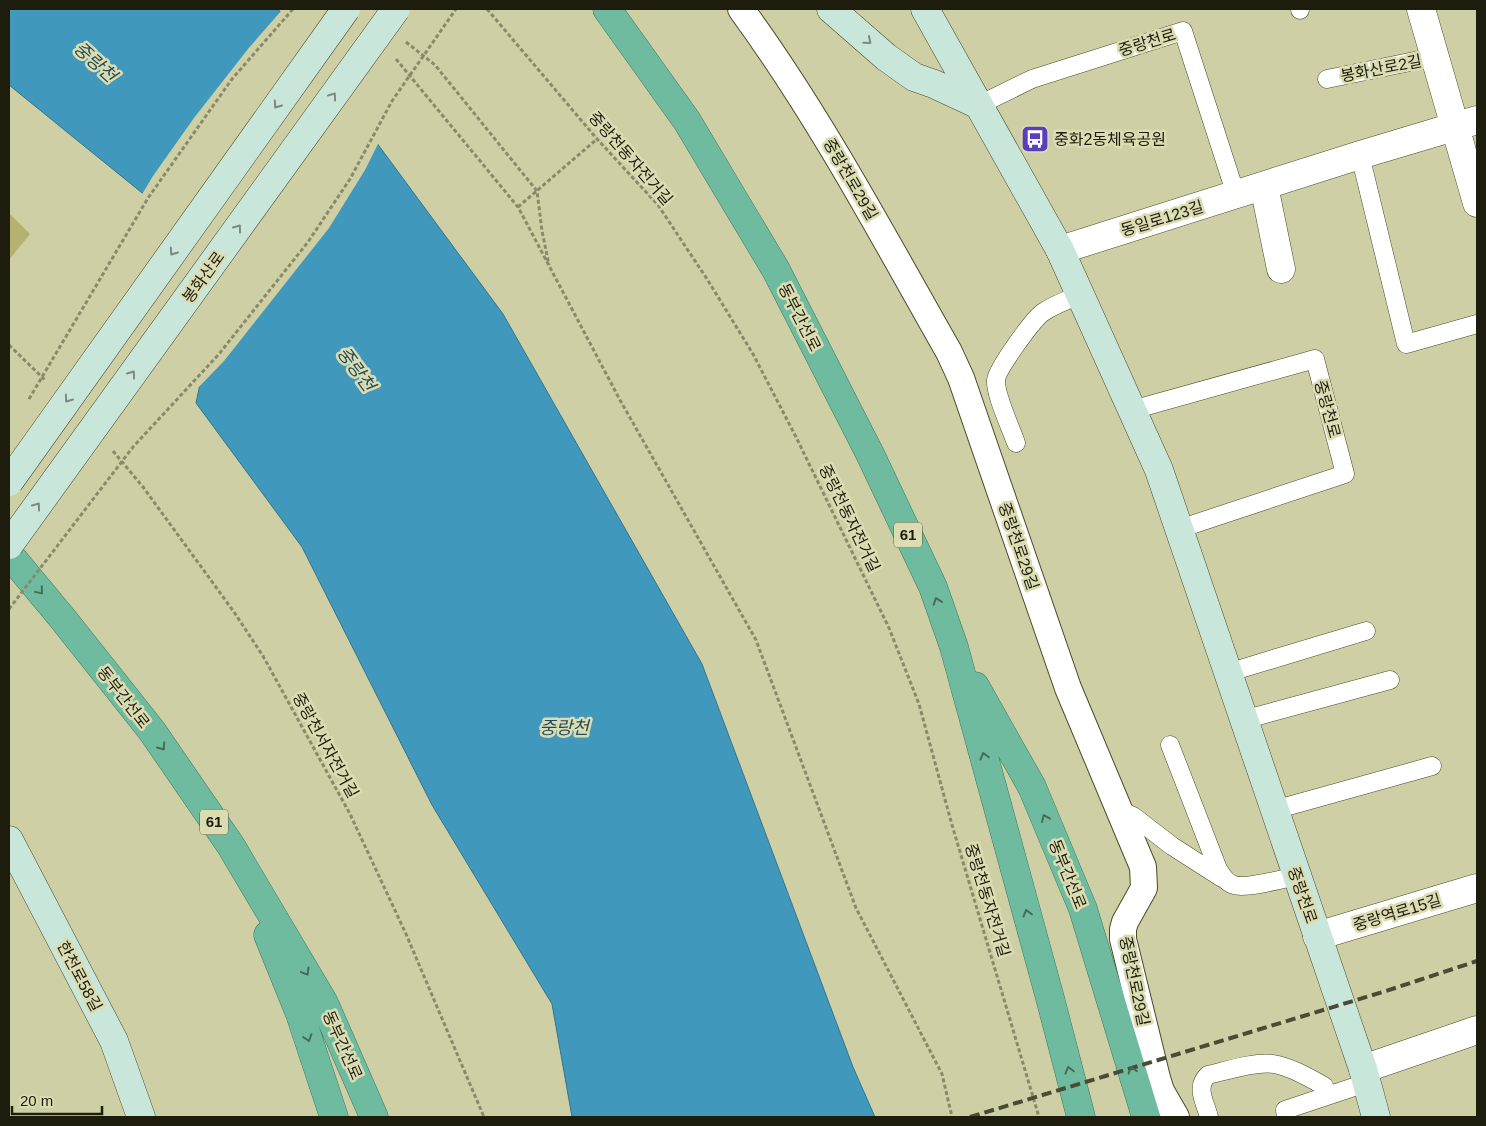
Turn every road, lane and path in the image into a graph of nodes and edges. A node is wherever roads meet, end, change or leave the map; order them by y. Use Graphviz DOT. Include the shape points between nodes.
graph roads {
  1 [pos="293,9"];
  2 [pos="346,9"];
  3 [pos="396,9"];
  4 [pos="456,9"];
  5 [pos="487,9"];
  6 [pos="607,9"];
  7 [pos="741,9"];
  8 [pos="831,9"];
  9 [pos="925,9"];
  10 [pos="1421,9"];
  11 [pos="403,40"];
  12 [pos="392,54"];
  13 [pos="1434,57"];
  14 [pos="1327,79"];
  15 [pos="979,105"];
  16 [pos="1467,123"];
  17 [pos="598,139"];
  18 [pos="1360,155"];
  19 [pos="1264,186"];
  20 [pos="537,191"];
  21 [pos="1236,195"];
  22 [pos="1477,204"];
  23 [pos="518,207"];
  24 [pos="1060,250"];
  25 [pos="1281,269"];
  26 [pos="551,270"];
  27 [pos="1080,295"];
  28 [pos="1477,324"];
  29 [pos="26,404"];
  30 [pos="1132,410"];
  31 [pos="1016,443"];
  32 [pos="108,446"];
  33 [pos="9,482"];
  34 [pos="1179,529"];
  35 [pos="9,545"];
  36 [pos="9,554"];
  37 [pos="9,609"];
  38 [pos="1366,630"];
  39 [pos="954,647"];
  40 [pos="1227,673"];
  41 [pos="1390,680"];
  42 [pos="1243,720"];
  43 [pos="1170,745"];
  44 [pos="1432,766"];
  45 [pos="1119,810"];
  46 [pos="1274,810"];
  47 [pos="9,840"];
  48 [pos="231,846"];
  49 [pos="1296,876"];
  50 [pos="1225,880"];
  51 [pos="1477,888"];
  52 [pos="1318,936"];
  53 [pos="1477,1030"];
  54 [pos="1364,1076"];
  55 [pos="1324,1086"];
  56 [pos="141,1117"];
  57 [pos="334,1117"];
  58 [pos="374,1117"];
  59 [pos="484,1117"];
  60 [pos="952,1117"];
  61 [pos="1039,1117"];
  62 [pos="1081,1117"];
  63 [pos="1146,1117"];
  64 [pos="1176,1117"];
  65 [pos="1209,1117"];
  66 [pos="1286,1117"];
  67 [pos="1376,1117"];
  1 -- 29 [label="path, bridge" via="232,79 148,198"];
  2 -- 33 [label="main road, one-way, bridge"];
  35 -- 3 [label="main road, 봉화산로, one-way, bridge"];
  4 -- 37 [label="path, bridge" via="392,101 350,179 308,242 219,354 133,448"];
  5 -- 17 [label="path, 중랑천동자전거길"];
  39 -- 6 [label="highway, 동부간선로 / 61, one-way" via="933,587 870,454 776,270 687,121"];
  7 -- 45 [label="street, 중랑천로29길" via="820,126 961,378 1068,688"];
  8 -- 15 [label="main road, one-way" via="914,77"];
  9 -- 15 [label="main road, 중랑천로"];
  10 -- 13 [label="street, 봉화산로2길"];
  11 -- 20 [label="path" via="435,64"];
  12 -- 23 [label="path"];
  13 -- 14 [label="lane, 봉화산로2길"];
  13 -- 16 [label="street, 봉화산로2길"];
  15 -- 21 [label="lane, 중랑천로" via="1032,79 1183,31"];
  15 -- 24 [label="main road, 중랑천로"];
  16 -- 18 [label="street, 동일로123길"];
  16 -- 22 [label="street, 봉화산로2길"];
  17 -- 20 [label="path"];
  17 -- 61 [label="path, 중랑천동자전거길" via="658,205 753,354 889,628 919,704"];
  18 -- 19 [label="street, 동일로123길"];
  18 -- 28 [label="lane" via="1406,344"];
  19 -- 21 [label="street, 동일로123길"];
  19 -- 25 [label="street"];
  20 -- 23 [label="path"];
  20 -- 26 [label="path"];
  21 -- 24 [label="street, 동일로123길"];
  23 -- 26 [label="path"];
  24 -- 27 [label="main road, 중랑천로"];
  26 -- 60 [label="path" via="620,400 756,640 856,908 942,1074"];
  27 -- 30 [label="main road, 중랑천로"];
  27 -- 31 [label="lane" via="1039,315 1001,366 996,379 997,389"];
  30 -- 34 [label="main road, 중랑천로" via="1159,470"];
  30 -- 34 [label="lane, 중랑천로" via="1315,358 1345,474"];
  32 -- 59 [label="path, 중랑천서자전거길" via="149,495 268,664 350,814 406,934"];
  34 -- 40 [label="main road, 중랑천로"];
  36 -- 48 [label="highway, 동부간선로 / 61, one-way" via="152,731"];
  38 -- 40 [label="lane"];
  62 -- 39 [label="highway, 동부간선로 / 61, one-way"];
  63 -- 39 [label="highway, 동부간선로 / 61, one-way" via="1083,910 1032,787"];
  40 -- 42 [label="main road, 중랑천로"];
  41 -- 42 [label="lane"];
  42 -- 46 [label="main road, 중랑천로"];
  43 -- 50 [label="lane"];
  44 -- 46 [label="lane"];
  45 -- 50 [label="lane" via="1133,816"];
  45 -- 64 [label="street, 중랑천로29길" via="1143,867 1144,877 1144,888 1125,922 1123,939 1157,1078"];
  46 -- 49 [label="main road, 중랑천로"];
  47 -- 56 [label="main road, 한천로58길" via="114,1041"];
  48 -- 57 [label="highway, 동부간선로 / 61, one-way" via="300,1014"];
  48 -- 58 [label="highway, 동부간선로 / 61, one-way" via="324,1003"];
  49 -- 50 [label="lane" via="1242,886"];
  49 -- 52 [label="main road, 중랑천로"];
  51 -- 52 [label="street, 중랑역로15길"];
  52 -- 54 [label="main road, 중랑천로"];
  53 -- 54 [label="street"];
  54 -- 66 [label="lane" via="1285,1110"];
  54 -- 67 [label="main road, 중랑천로"];
  55 -- 65 [label="lane" via="1272,1064 1208,1075 1200,1087"];
}
